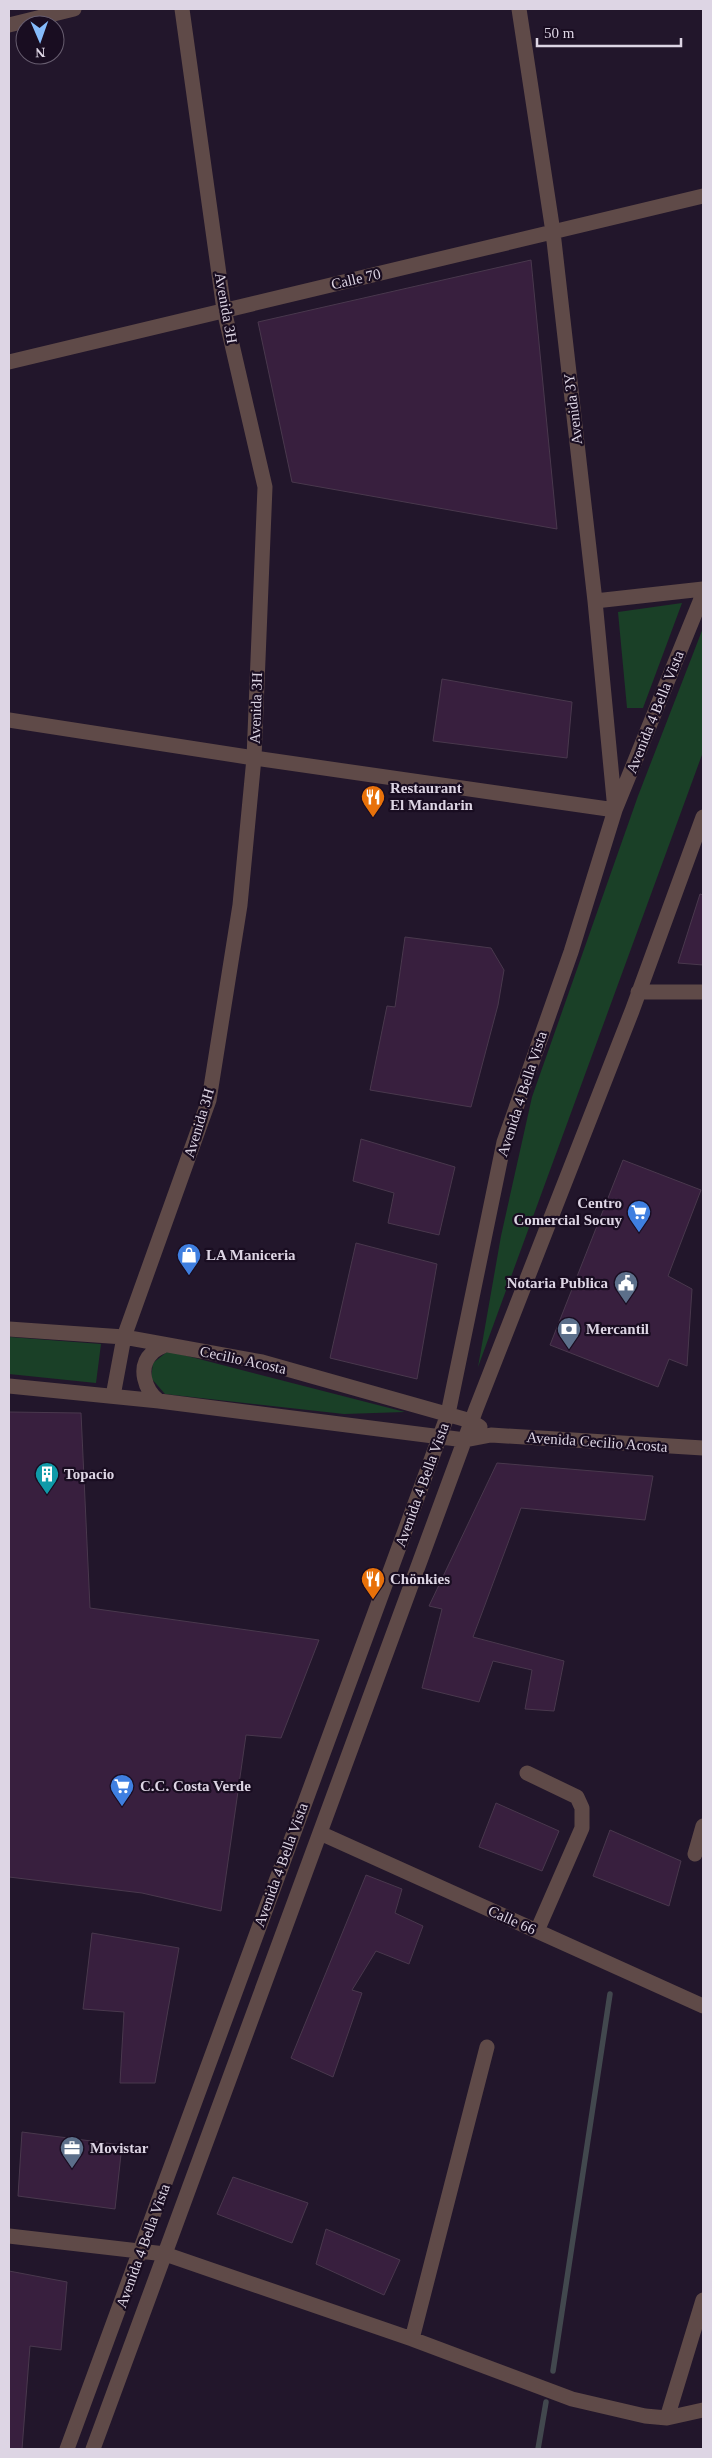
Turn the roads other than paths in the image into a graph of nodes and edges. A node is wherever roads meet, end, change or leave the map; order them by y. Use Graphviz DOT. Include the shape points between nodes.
graph roads {
  1 [pos="74,9"];
  2 [pos="182,9"];
  3 [pos="520,9"];
  4 [pos="9,25"];
  5 [pos="703,196"];
  6 [pos="553,232"];
  7 [pos="224,310"];
  8 [pos="9,362"];
  9 [pos="703,589"];
  10 [pos="703,594"];
  11 [pos="595,601"];
  12 [pos="9,720"];
  13 [pos="254,758"];
  14 [pos="615,810"];
  15 [pos="703,817"];
  16 [pos="638,992"];
  17 [pos="703,992"];
  18 [pos="9,1329"];
  19 [pos="124,1337"];
  20 [pos="166,1345"];
  21 [pos="9,1386"];
  22 [pos="113,1396"];
  23 [pos="159,1401"];
  24 [pos="448,1414"];
  25 [pos="472,1420"];
  26 [pos="491,1435"];
  27 [pos="440,1437"];
  28 [pos="465,1440"];
  29 [pos="703,1448"];
  30 [pos="527,1773"];
  31 [pos="703,1826"];
  32 [pos="320,1833"];
  33 [pos="695,1854"];
  34 [pos="537,1931"];
  35 [pos="703,2006"];
  36 [pos="487,2047"];
  37 [pos="9,2236"];
  38 [pos="141,2251"];
  39 [pos="166,2254"];
  40 [pos="703,2300"];
  41 [pos="412,2339"];
  42 [pos="703,2410"];
  43 [pos="668,2418"];
  44 [pos="68,2449"];
  45 [pos="93,2449"];
  1 -- 4 [label="street"];
  2 -- 7 [label="street, Avenida 3H"];
  3 -- 6 [label="street, Avenida 3Y"];
  5 -- 6 [label="street, Calle 70"];
  6 -- 7 [label="street, Calle 70"];
  6 -- 11 [label="street, Avenida 3Y"];
  7 -- 8 [label="street, Calle 70"];
  7 -- 13 [label="street, Avenida 3H" via="265,487"];
  9 -- 11 [label="street"];
  10 -- 14 [label="street, Avenida 4 Bella Vista"];
  11 -- 14 [label="street, Avenida 3Y"];
  12 -- 13 [label="street"];
  13 -- 14 [label="street"];
  13 -- 19 [label="street, Avenida 3H" via="240,905 210,1100"];
  14 -- 24 [label="street, Avenida 4 Bella Vista" via="571,952 504,1142"];
  15 -- 16 [label="street, Avenida 4 Bella Vista"];
  16 -- 17 [label="street"];
  16 -- 25 [label="street, Avenida 4 Bella Vista"];
  18 -- 19 [label="street, Cecilio Acosta"];
  19 -- 20 [label="street, Cecilio Acosta"];
  19 -- 22 [label="street, Avenida 3H"];
  20 -- 23 [label="street" via="152,1352 145,1365 144,1382"];
  20 -- 24 [label="street, Cecilio Acosta" via="262,1362"];
  21 -- 22 [label="street"];
  22 -- 23 [label="street"];
  23 -- 27 [label="street"];
  24 -- 25 [label="street, Cecilio Acosta"];
  24 -- 27 [label="street, Avenida 4 Bella Vista"];
  25 -- 26 [label="street"];
  25 -- 28 [label="street, Avenida 4 Bella Vista"];
  26 -- 28 [label="street, Avenida Cecilio Acosta"];
  26 -- 29 [label="street, Avenida Cecilio Acosta"];
  27 -- 28 [label="street"];
  27 -- 38 [label="street, Avenida 4 Bella Vista"];
  28 -- 32 [label="street, Avenida 4 Bella Vista"];
  30 -- 34 [label="street" via="578,1797 582,1808 582,1828"];
  31 -- 33 [label="street"];
  32 -- 34 [label="street, Calle 66"];
  32 -- 39 [label="street, Avenida 4 Bella Vista"];
  34 -- 35 [label="street, Calle 66"];
  36 -- 41 [label="street"];
  37 -- 38 [label="street"];
  38 -- 39 [label="street"];
  38 -- 44 [label="street, Avenida 4 Bella Vista"];
  39 -- 41 [label="street"];
  39 -- 45 [label="street, Avenida 4 Bella Vista"];
  40 -- 43 [label="street"];
  41 -- 43 [label="street" via="572,2398 645,2416"];
  42 -- 43 [label="street"];
}
